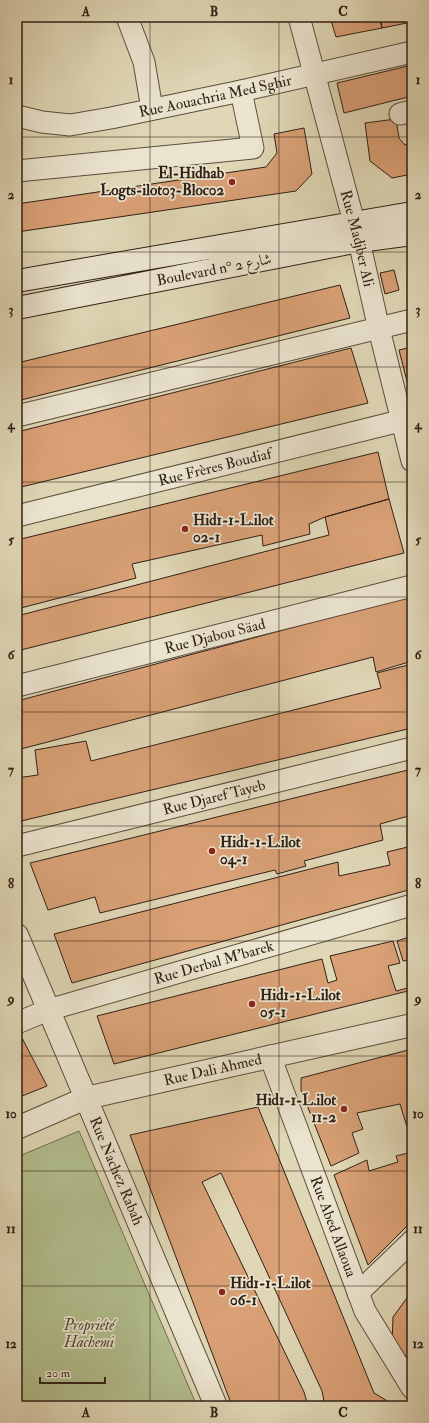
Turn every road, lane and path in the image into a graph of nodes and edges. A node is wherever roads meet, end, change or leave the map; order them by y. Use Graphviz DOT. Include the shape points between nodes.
graph roads {
  1 [pos="127,17"];
  2 [pos="299,17"];
  3 [pos="412,52"];
  4 [pos="314,74"];
  5 [pos="241,91"];
  6 [pos="152,109"];
  7 [pos="17,116"];
  8 [pos="17,171"];
  9 [pos="412,214"];
  10 [pos="357,232"];
  11 [pos="412,234"];
  12 [pos="17,281"];
  13 [pos="17,308"];
  14 [pos="412,320"];
  15 [pos="378,328"];
  16 [pos="17,416"];
  17 [pos="407,419"];
  18 [pos="412,461"];
  19 [pos="17,516"];
  20 [pos="412,586"];
  21 [pos="17,686"];
  22 [pos="412,748"];
  23 [pos="17,846"];
  24 [pos="412,905"];
  25 [pos="17,935"];
  26 [pos="48,1010"];
  27 [pos="17,1023"];
  28 [pos="412,1025"];
  29 [pos="270,1056"];
  30 [pos="86,1098"];
  31 [pos="17,1128"];
  32 [pos="412,1241"];
  33 [pos="358,1293"];
  34 [pos="412,1388"];
  35 [pos="216,1406"];
  1 -- 6 [label="street" via="144,62"];
  2 -- 4 [label="street, Rue Madjber Ali"];
  3 -- 4 [label="street, Rue Aouachria Med Sghir"];
  4 -- 5 [label="street, Rue Aouachria Med Sghir"];
  4 -- 10 [label="street, Rue Madjber Ali"];
  5 -- 6 [label="street, Rue Aouachria Med Sghir"];
  5 -- 8 [label="street" via="252,148"];
  6 -- 7 [label="street, Rue Aouachria Med Sghir" via="70,125"];
  9 -- 10 [label="street, Boulevard n° شارع 2"];
  10 -- 11 [label="street, Boulevard n° شارع 2"];
  10 -- 12 [label="street, Boulevard n° شارع 2"];
  10 -- 13 [label="street, Boulevard n° شارع 2"];
  10 -- 15 [label="street, Rue Madjber Ali"];
  14 -- 15 [label="street"];
  15 -- 16 [label="street"];
  15 -- 17 [label="street, Rue Madjber Ali"];
  17 -- 18 [label="street, Rue Madjber Ali"];
  17 -- 19 [label="street, Rue Frères Boudiaf"];
  20 -- 21 [label="street, Rue Djabou Säad"];
  22 -- 23 [label="street, Rue Djaref Tayeb"];
  24 -- 26 [label="street, Rue Derbal M'barek"];
  25 -- 26 [label="street, Rue Nachez Rabah"];
  26 -- 27 [label="street, Rue Derbal M'barek"];
  26 -- 30 [label="street, Rue Nachez Rabah"];
  28 -- 29 [label="street, Rue Dali Ahmed"];
  29 -- 30 [label="street, Rue Dali Ahmed"];
  29 -- 33 [label="street, Rue Abed Allaoua"];
  30 -- 31 [label="street, Rue Dali Ahmed"];
  30 -- 35 [label="street, Rue Nachez Rabah"];
  32 -- 33 [label="street"];
  33 -- 34 [label="street, Rue Abed Allaoua" via="365,1311"];
}
